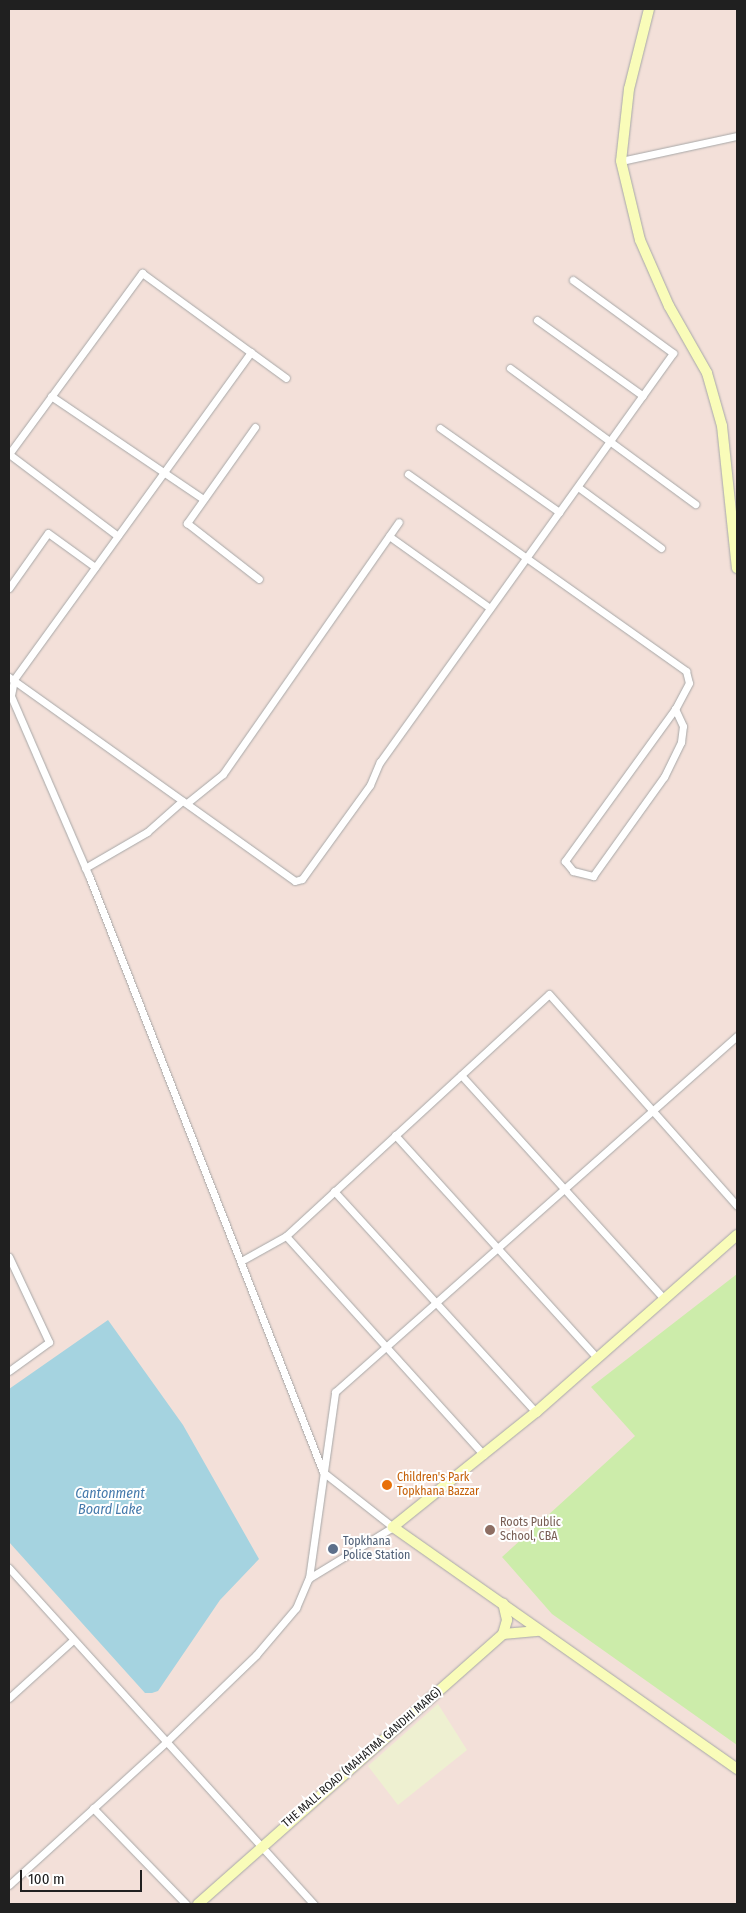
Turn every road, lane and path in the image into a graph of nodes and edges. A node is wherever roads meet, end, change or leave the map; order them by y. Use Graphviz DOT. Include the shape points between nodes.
graph roads {
  1 [pos="649,9"];
  2 [pos="737,136"];
  3 [pos="620,161"];
  4 [pos="574,280"];
  5 [pos="536,320"];
  6 [pos="251,352"];
  7 [pos="510,368"];
  8 [pos="286,378"];
  9 [pos="51,396"];
  10 [pos="643,396"];
  11 [pos="255,427"];
  12 [pos="440,428"];
  13 [pos="610,441"];
  14 [pos="9,454"];
  15 [pos="164,472"];
  16 [pos="408,474"];
  17 [pos="578,487"];
  18 [pos="203,500"];
  19 [pos="695,504"];
  20 [pos="559,512"];
  21 [pos="399,522"];
  22 [pos="118,536"];
  23 [pos="389,536"];
  24 [pos="661,548"];
  25 [pos="526,558"];
  26 [pos="95,567"];
  27 [pos="737,568"];
  28 [pos="259,579"];
  29 [pos="9,588"];
  30 [pos="490,608"];
  31 [pos="11,678"];
  32 [pos="675,709"];
  33 [pos="185,802"];
  34 [pos="85,868"];
  35 [pos="737,1036"];
  36 [pos="461,1075"];
  37 [pos="653,1112"];
  38 [pos="395,1135"];
  39 [pos="563,1190"];
  40 [pos="334,1191"];
  41 [pos="737,1206"];
  42 [pos="737,1234"];
  43 [pos="286,1236"];
  44 [pos="497,1248"];
  45 [pos="9,1257"];
  46 [pos="241,1261"];
  47 [pos="664,1299"];
  48 [pos="435,1302"];
  49 [pos="382,1347"];
  50 [pos="597,1358"];
  51 [pos="9,1371"];
  52 [pos="536,1412"];
  53 [pos="484,1454"];
  54 [pos="324,1472"];
  55 [pos="393,1528"];
  56 [pos="9,1568"];
  57 [pos="309,1578"];
  58 [pos="502,1603"];
  59 [pos="542,1632"];
  60 [pos="503,1634"];
  61 [pos="74,1640"];
  62 [pos="9,1698"];
  63 [pos="167,1741"];
  64 [pos="737,1769"];
  65 [pos="93,1808"];
  66 [pos="260,1847"];
  67 [pos="9,1884"];
  68 [pos="186,1904"];
  69 [pos="198,1904"];
  70 [pos="314,1904"];
  1 -- 3 [label="street" via="629,89"];
  2 -- 3 [label="street"];
  3 -- 27 [label="street" via="640,240 669,306 707,373 722,426"];
  4 -- 10 [label="street" via="673,353"];
  5 -- 10 [label="street"];
  6 -- 8 [label="street"];
  6 -- 9 [label="street" via="142,273"];
  6 -- 15 [label="street"];
  7 -- 13 [label="street"];
  9 -- 14 [label="street"];
  9 -- 15 [label="street"];
  10 -- 13 [label="street"];
  11 -- 18 [label="street"];
  12 -- 20 [label="street"];
  13 -- 17 [label="street"];
  13 -- 19 [label="street"];
  14 -- 22 [label="street"];
  15 -- 18 [label="street"];
  15 -- 22 [label="street"];
  16 -- 25 [label="street"];
  17 -- 20 [label="street"];
  17 -- 24 [label="street"];
  18 -- 28 [label="street" via="187,522"];
  20 -- 25 [label="street"];
  21 -- 23 [label="street"];
  22 -- 26 [label="street"];
  23 -- 30 [label="street"];
  23 -- 33 [label="street" via="223,774"];
  25 -- 30 [label="street"];
  25 -- 32 [label="street" via="686,671 689,683"];
  26 -- 29 [label="street" via="48,534"];
  26 -- 31 [label="street"];
  30 -- 33 [label="street" via="302,879 295,881"];
  31 -- 33 [label="street"];
  31 -- 34 [label="street" via="11,696"];
  32 -- 32 [label="street" via="564,861 573,871 593,876 664,777 681,742 683,726"];
  33 -- 34 [label="street" via="147,832"];
  34 -- 46 [label="street"];
  35 -- 37 [label="street"];
  36 -- 37 [label="street" via="549,994"];
  36 -- 38 [label="street"];
  36 -- 39 [label="street"];
  37 -- 39 [label="street"];
  37 -- 41 [label="street"];
  38 -- 40 [label="street"];
  38 -- 44 [label="street"];
  39 -- 44 [label="street"];
  39 -- 47 [label="street"];
  40 -- 43 [label="street"];
  40 -- 48 [label="street"];
  42 -- 47 [label="street"];
  43 -- 46 [label="street"];
  43 -- 49 [label="street"];
  44 -- 48 [label="street"];
  44 -- 50 [label="street"];
  45 -- 51 [label="street" via="49,1342"];
  46 -- 54 [label="street"];
  47 -- 50 [label="street"];
  48 -- 49 [label="street"];
  48 -- 52 [label="street"];
  49 -- 53 [label="street"];
  49 -- 54 [label="street" via="335,1392"];
  50 -- 52 [label="street"];
  52 -- 53 [label="street"];
  53 -- 55 [label="street"];
  54 -- 55 [label="street"];
  54 -- 57 [label="street"];
  55 -- 57 [label="street"];
  55 -- 58 [label="street"];
  56 -- 61 [label="street"];
  57 -- 63 [label="street" via="296,1608 256,1655"];
  58 -- 59 [label="street"];
  58 -- 60 [label="street" via="507,1620"];
  59 -- 60 [label="street"];
  59 -- 64 [label="street"];
  60 -- 66 [label="street, THE MALL ROAD (MAHATMA GANDHI MARG)"];
  61 -- 62 [label="street"];
  61 -- 63 [label="street"];
  63 -- 65 [label="street"];
  63 -- 66 [label="street"];
  65 -- 67 [label="street"];
  65 -- 68 [label="street"];
  66 -- 69 [label="street, THE MALL ROAD (MAHATMA GANDHI MARG)"];
  66 -- 70 [label="street"];
}
